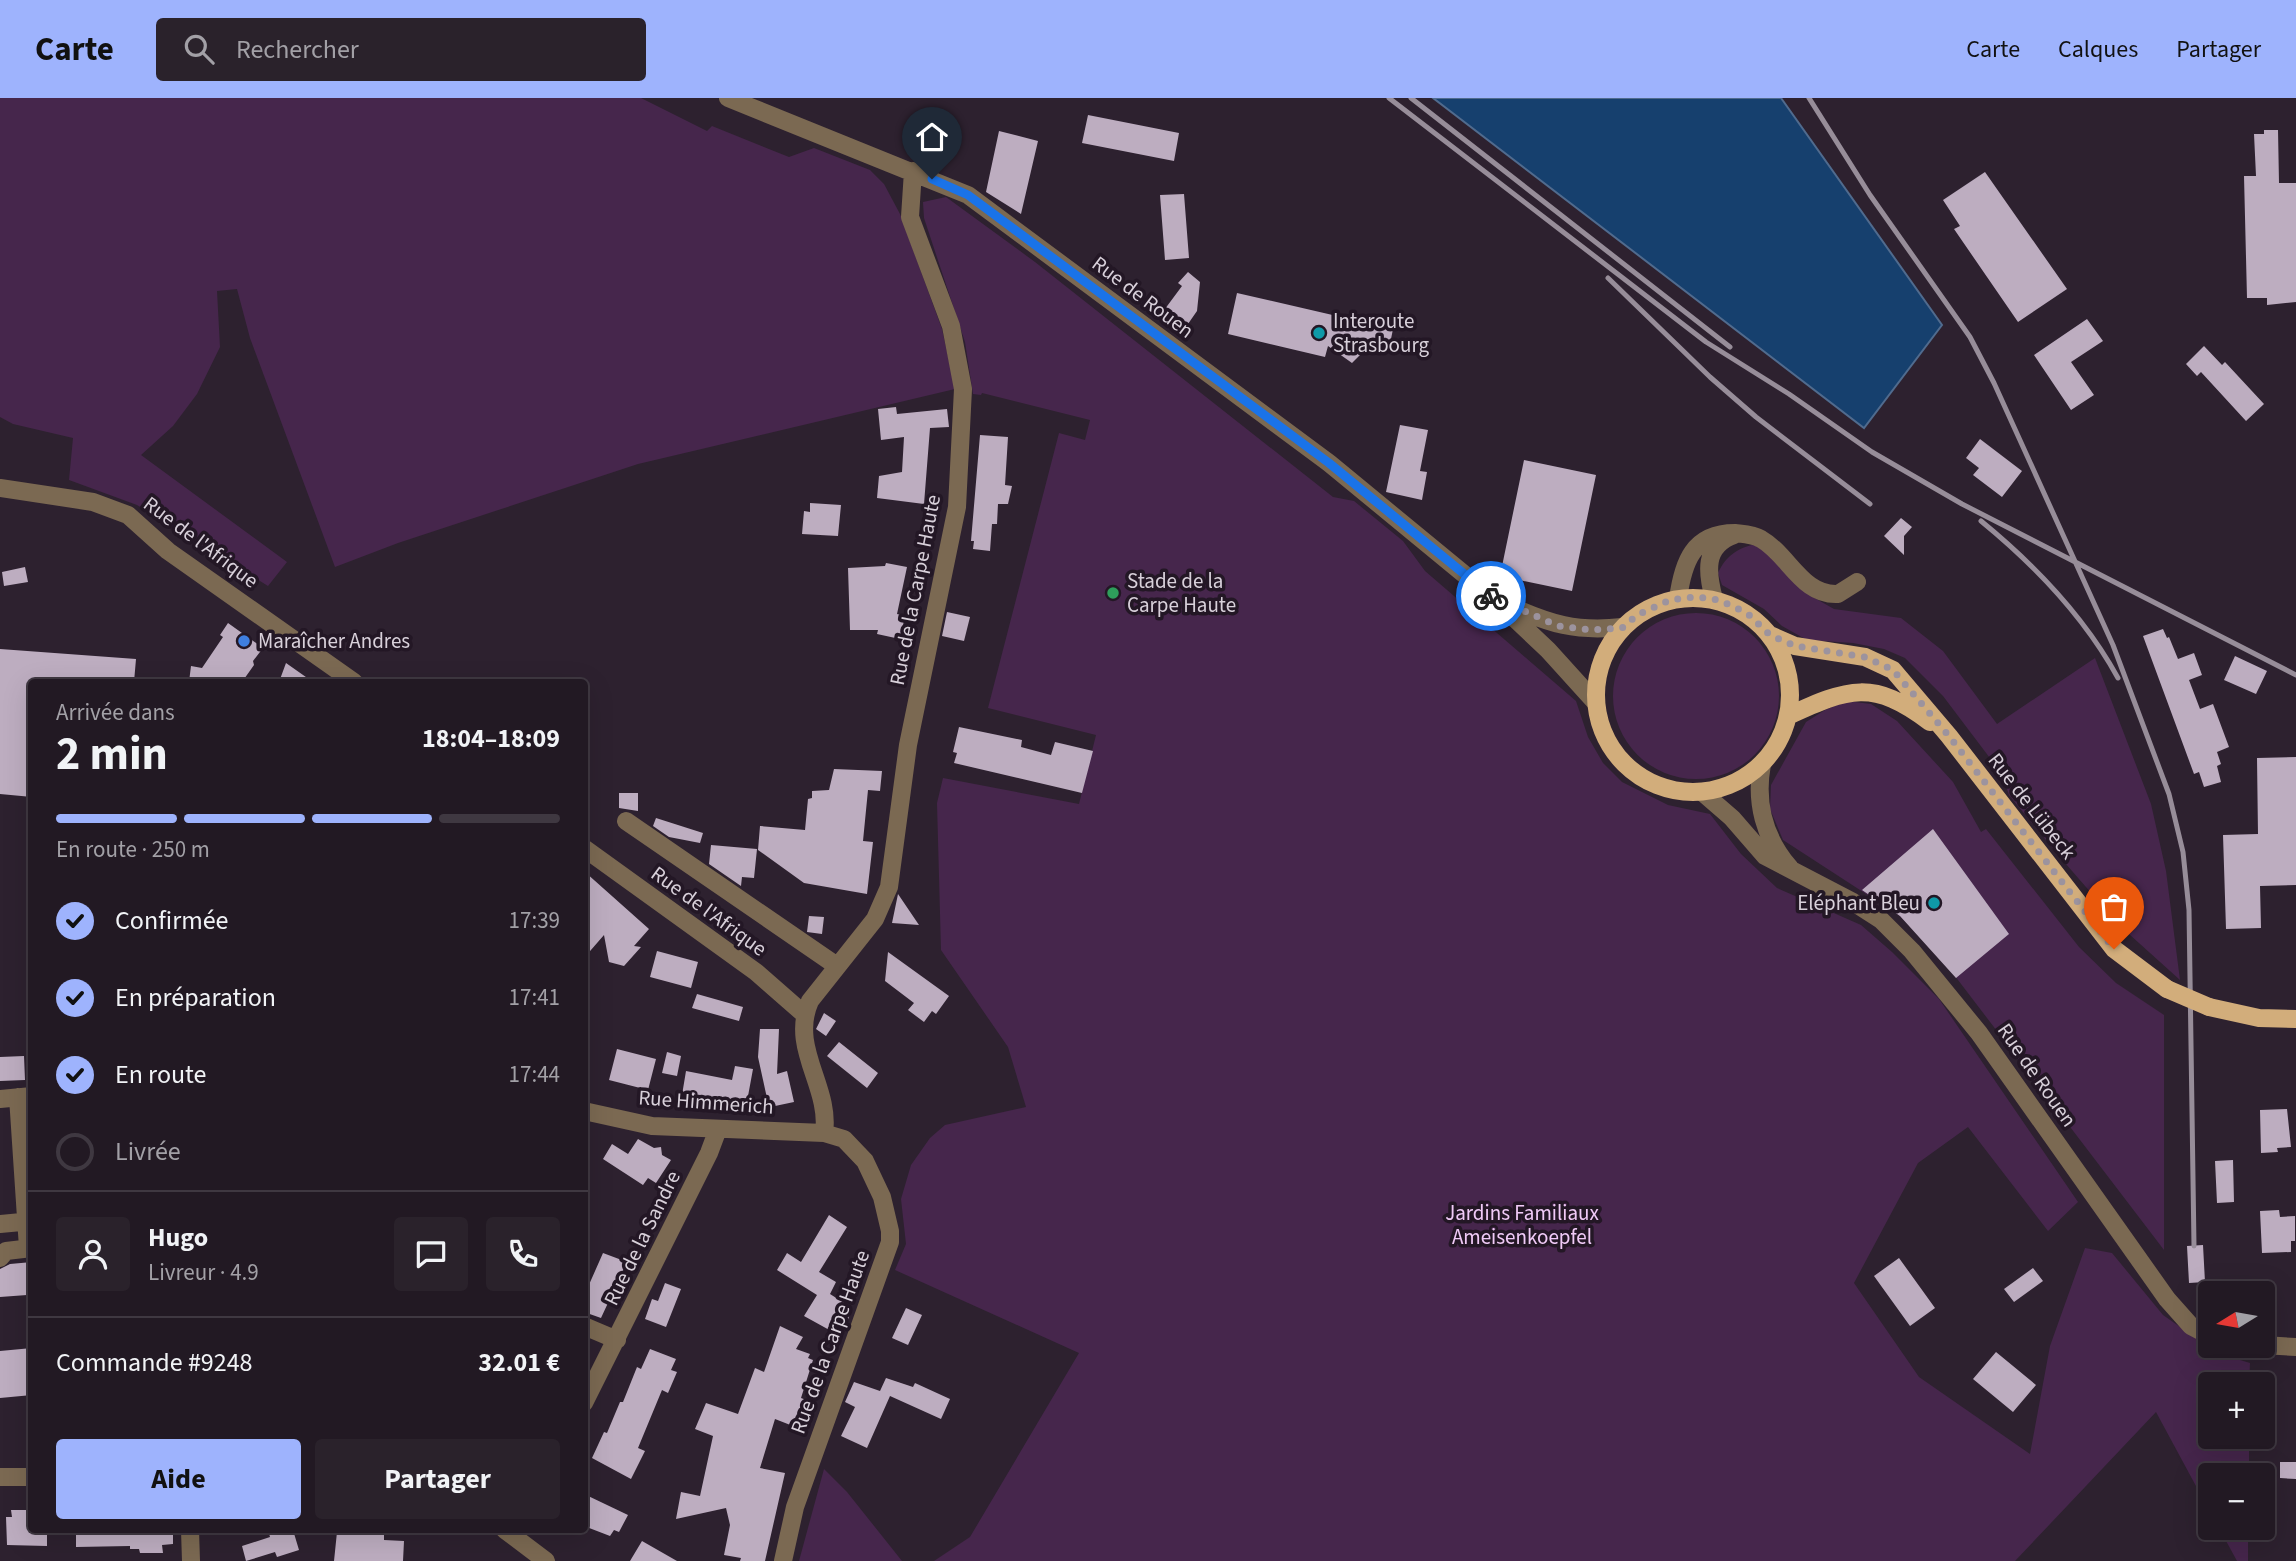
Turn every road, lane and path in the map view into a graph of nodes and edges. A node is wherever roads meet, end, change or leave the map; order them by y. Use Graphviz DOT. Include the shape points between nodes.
graph roads {
  1 [pos="728,98"];
  2 [pos="914,171"];
  3 [pos="0,488"];
  4 [pos="1737,533"];
  5 [pos="1857,582"];
  6 [pos="1493,597"];
  7 [pos="1678,599"];
  8 [pos="1714,599"];
  9 [pos="1622,628"];
  10 [pos="1770,635"];
  11 [pos="350,679"];
  12 [pos="1596,703"];
  13 [pos="1788,716"];
  14 [pos="1949,736"];
  15 [pos="1762,764"];
  16 [pos="1702,792"];
  17 [pos="626,821"];
  18 [pos="588,851"];
  19 [pos="1794,873"];
  20 [pos="836,966"];
  21 [pos="804,1014"];
  22 [pos="2296,1019"];
  23 [pos="17,1097"];
  24 [pos="588,1112"];
  25 [pos="718,1129"];
  26 [pos="824,1133"];
  27 [pos="28,1211"];
  28 [pos="28,1221"];
  29 [pos="0,1224"];
  30 [pos="28,1248"];
  31 [pos="0,1258"];
  32 [pos="588,1328"];
  33 [pos="2198,1330"];
  34 [pos="617,1340"];
  35 [pos="2275,1346"];
  36 [pos="2296,1347"];
  37 [pos="588,1395"];
  38 [pos="28,1476"];
  39 [pos="0,1477"];
  40 [pos="190,1533"];
  41 [pos="515,1533"];
  42 [pos="191,1561"];
  43 [pos="546,1561"];
  44 [pos="783,1561"];
  1 -- 2 [label="street, Rue de Rouen"];
  2 -- 6 [label="street, Rue de Rouen" via="979,203 1329,463"];
  2 -- 20 [label="street, Rue de la Carpe Haute" via="910,217 951,326 963,389 957,507 908,745 889,887 875,919"];
  3 -- 11 [label="street, Rue de l'Afrique" via="93,502 128,515 169,551"];
  4 -- 5 [label="street" via="1759,538 1819,591 1839,594"];
  4 -- 7 [label="street" via="1702,540 1686,564"];
  4 -- 8 [label="street" via="1720,542 1707,565"];
  6 -- 9 [label="street, Rue de Rouen" via="1558,626"];
  6 -- 12 [label="street, Rue de Rouen"];
  7 -- 8 [label="main road"];
  7 -- 9 [label="main road" via="1654,605"];
  8 -- 10 [label="main road" via="1749,615"];
  9 -- 12 [label="main road" via="1600,665"];
  10 -- 13 [label="main road" via="1788,671"];
  10 -- 14 [label="main road, Rue de Lübeck" via="1795,646 1865,657 1893,670"];
  12 -- 16 [label="main road" via="1605,737 1633,771 1667,789"];
  13 -- 14 [label="main road" via="1835,695 1872,692 1915,711"];
  13 -- 15 [label="main road" via="1776,747"];
  14 -- 22 [label="main road, Rue de Lübeck, bridge" via="2114,949 2166,989 2209,1007 2259,1018"];
  15 -- 16 [label="main road" via="1731,785"];
  15 -- 19 [label="street, Rue de Rouen" via="1759,782 1764,823"];
  16 -- 19 [label="street, Rue de Rouen" via="1765,856"];
  17 -- 20 [label="street"];
  18 -- 21 [label="street, Rue de l'Afrique" via="756,972"];
  19 -- 33 [label="street, Rue de Rouen" via="1881,920 1912,951 1979,1034 2167,1299"];
  20 -- 21 [label="street, Rue de la Carpe Haute"];
  21 -- 26 [label="street" via="808,1058 826,1115"];
  23 -- 27 [label="street"];
  24 -- 25 [label="street, Rue Himmerich" via="652,1126"];
  25 -- 26 [label="street, Rue Himmerich"];
  25 -- 34 [label="street, Rue de la Sandre"];
  26 -- 44 [label="street, Rue de la Carpe Haute" via="845,1139 866,1161 882,1197 890,1242 795,1507"];
  28 -- 29 [label="street"];
  30 -- 31 [label="street" via="6,1251"];
  32 -- 34 [label="street"];
  34 -- 37 [label="street, Rue de la Sandre"];
  35 -- 36 [label="street"];
  38 -- 39 [label="street"];
  40 -- 42 [label="street"];
  41 -- 43 [label="street"];
}
